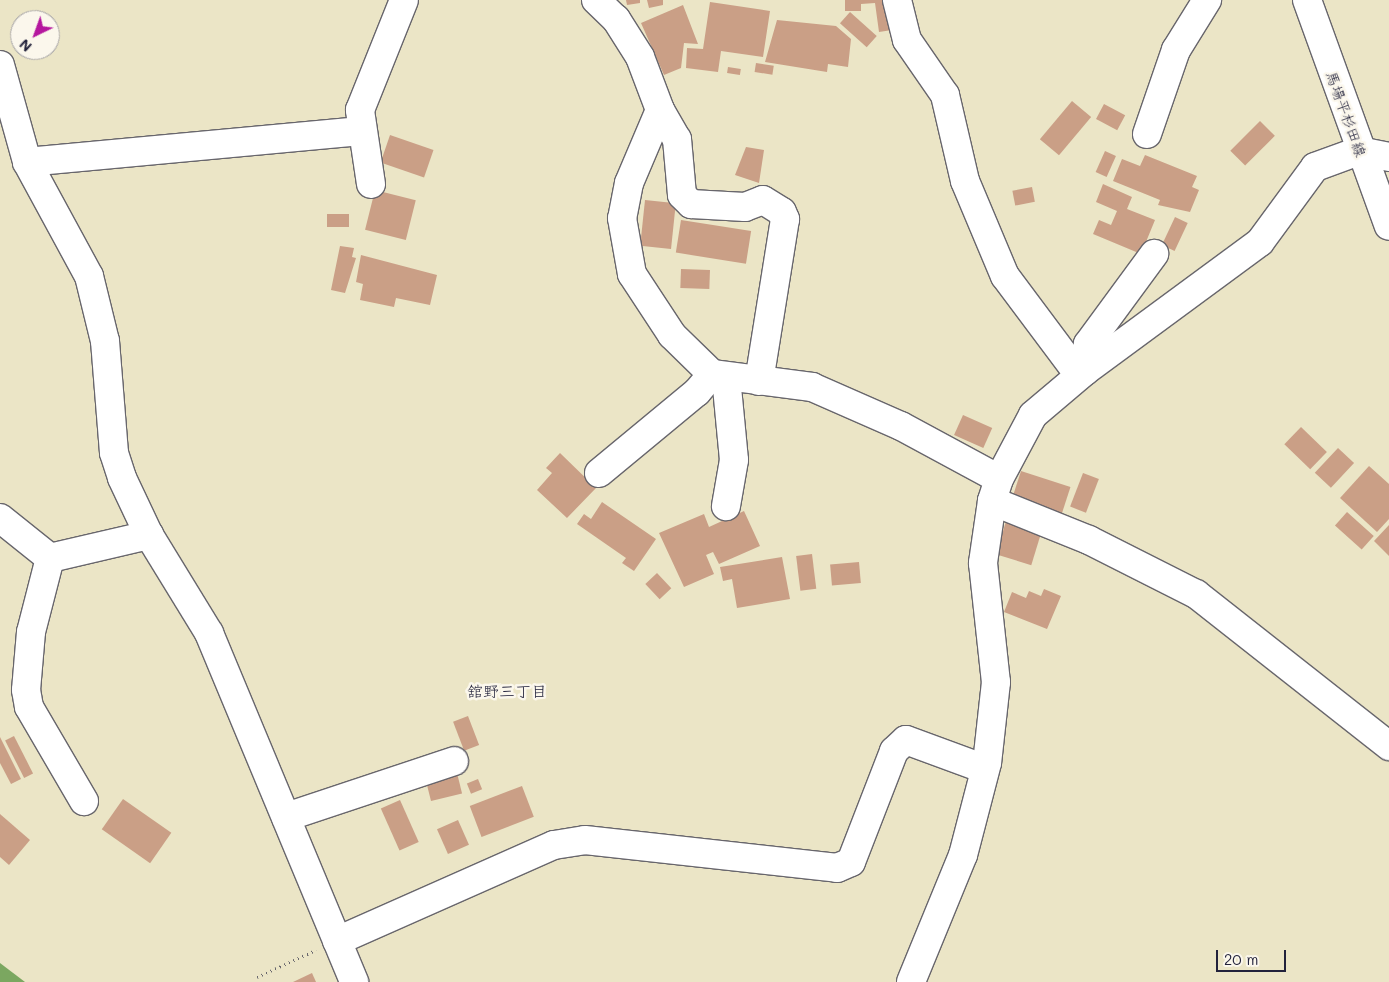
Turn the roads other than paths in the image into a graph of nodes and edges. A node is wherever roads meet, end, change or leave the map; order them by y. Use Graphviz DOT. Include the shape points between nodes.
graph roads {
  1 [pos="404,0"];
  2 [pos="596,0"];
  3 [pos="897,0"];
  4 [pos="1207,0"];
  5 [pos="1307,0"];
  6 [pos="0,66"];
  7 [pos="660,110"];
  8 [pos="361,131"];
  9 [pos="1147,134"];
  10 [pos="1360,151"];
  11 [pos="1389,157"];
  12 [pos="27,162"];
  13 [pos="371,184"];
  14 [pos="1389,226"];
  15 [pos="1154,254"];
  16 [pos="1082,373"];
  17 [pos="719,376"];
  18 [pos="759,381"];
  19 [pos="599,473"];
  20 [pos="995,490"];
  21 [pos="726,506"];
  22 [pos="0,518"];
  23 [pos="149,535"];
  24 [pos="50,558"];
  25 [pos="1389,746"];
  26 [pos="454,761"];
  27 [pos="985,769"];
  28 [pos="84,801"];
  29 [pos="286,817"];
  30 [pos="337,941"];
  31 [pos="354,982"];
  32 [pos="911,982"];
  1 -- 8 [label="street" via="360,110"];
  2 -- 7 [label="street" via="616,19 640,57"];
  3 -- 16 [label="street" via="907,40 945,95 966,181 1006,276"];
  4 -- 9 [label="street" via="1176,50"];
  5 -- 10 [label="street, 馬場平杉田線"];
  6 -- 12 [label="street"];
  7 -- 17 [label="street" via="625,199 626,256 655,314"];
  7 -- 18 [label="street" via="677,139 682,195 691,204 745,207 764,200 782,212 785,219"];
  8 -- 12 [label="street"];
  8 -- 13 [label="street"];
  10 -- 11 [label="street"];
  10 -- 14 [label="street, 馬場平杉田線"];
  10 -- 16 [label="street" via="1315,167 1260,242"];
  12 -- 23 [label="street" via="89,276 105,341 114,453"];
  15 -- 16 [label="street" via="1088,344"];
  16 -- 20 [label="street" via="1033,416"];
  17 -- 18 [label="street"];
  17 -- 19 [label="street"];
  17 -- 21 [label="street" via="734,460"];
  18 -- 20 [label="street" via="812,387 852,403"];
  20 -- 25 [label="street" via="1196,594"];
  20 -- 27 [label="street" via="983,563 996,682"];
  22 -- 24 [label="street"];
  23 -- 24 [label="street"];
  23 -- 29 [label="street" via="209,633"];
  24 -- 28 [label="street" via="31,632 26,690 29,708"];
  26 -- 29 [label="street"];
  27 -- 30 [label="street" via="906,740 894,751 851,862 837,868 584,840 554,845"];
  27 -- 32 [label="street" via="963,855"];
  29 -- 30 [label="street"];
  30 -- 31 [label="street"];
}
